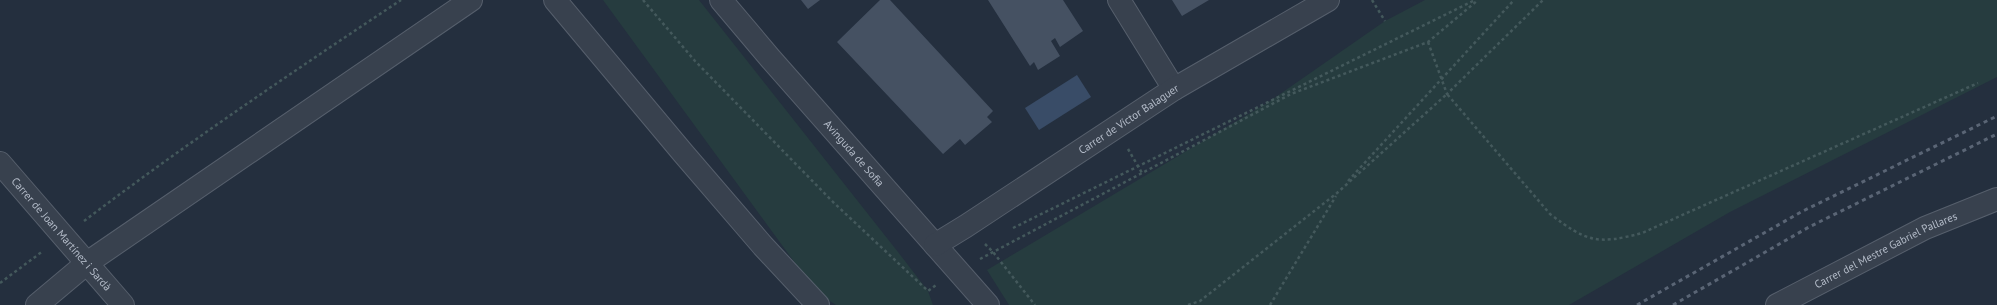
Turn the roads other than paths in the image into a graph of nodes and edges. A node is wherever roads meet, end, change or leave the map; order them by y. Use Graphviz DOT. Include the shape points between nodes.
graph roads {
  1 [pos="471,0"];
  2 [pos="555,0"];
  3 [pos="721,0"];
  4 [pos="1119,0"];
  5 [pos="1328,0"];
  6 [pos="1174,89"];
  7 [pos="0,163"];
  8 [pos="1997,199"];
  9 [pos="935,245"];
  10 [pos="87,263"];
  11 [pos="37,305"];
  12 [pos="123,305"];
  13 [pos="818,305"];
  14 [pos="988,305"];
  15 [pos="1777,305"];
  1 -- 10 [label="street"];
  2 -- 13 [label="street" via="763,246"];
  3 -- 9 [label="street, Avinguda de Sofia"];
  4 -- 6 [label="street"];
  5 -- 6 [label="street, Carrer de Víctor Balaguer"];
  6 -- 9 [label="street, Carrer de Víctor Balaguer"];
  7 -- 10 [label="street, Carrer de Joan Martínez i Sardà"];
  8 -- 15 [label="street, Carrer del Mestre Gabriel Pallares" via="1925,228"];
  9 -- 14 [label="street, Avinguda de Sofia"];
  10 -- 11 [label="street"];
  10 -- 12 [label="street, Carrer de Joan Martínez i Sardà"];
}
